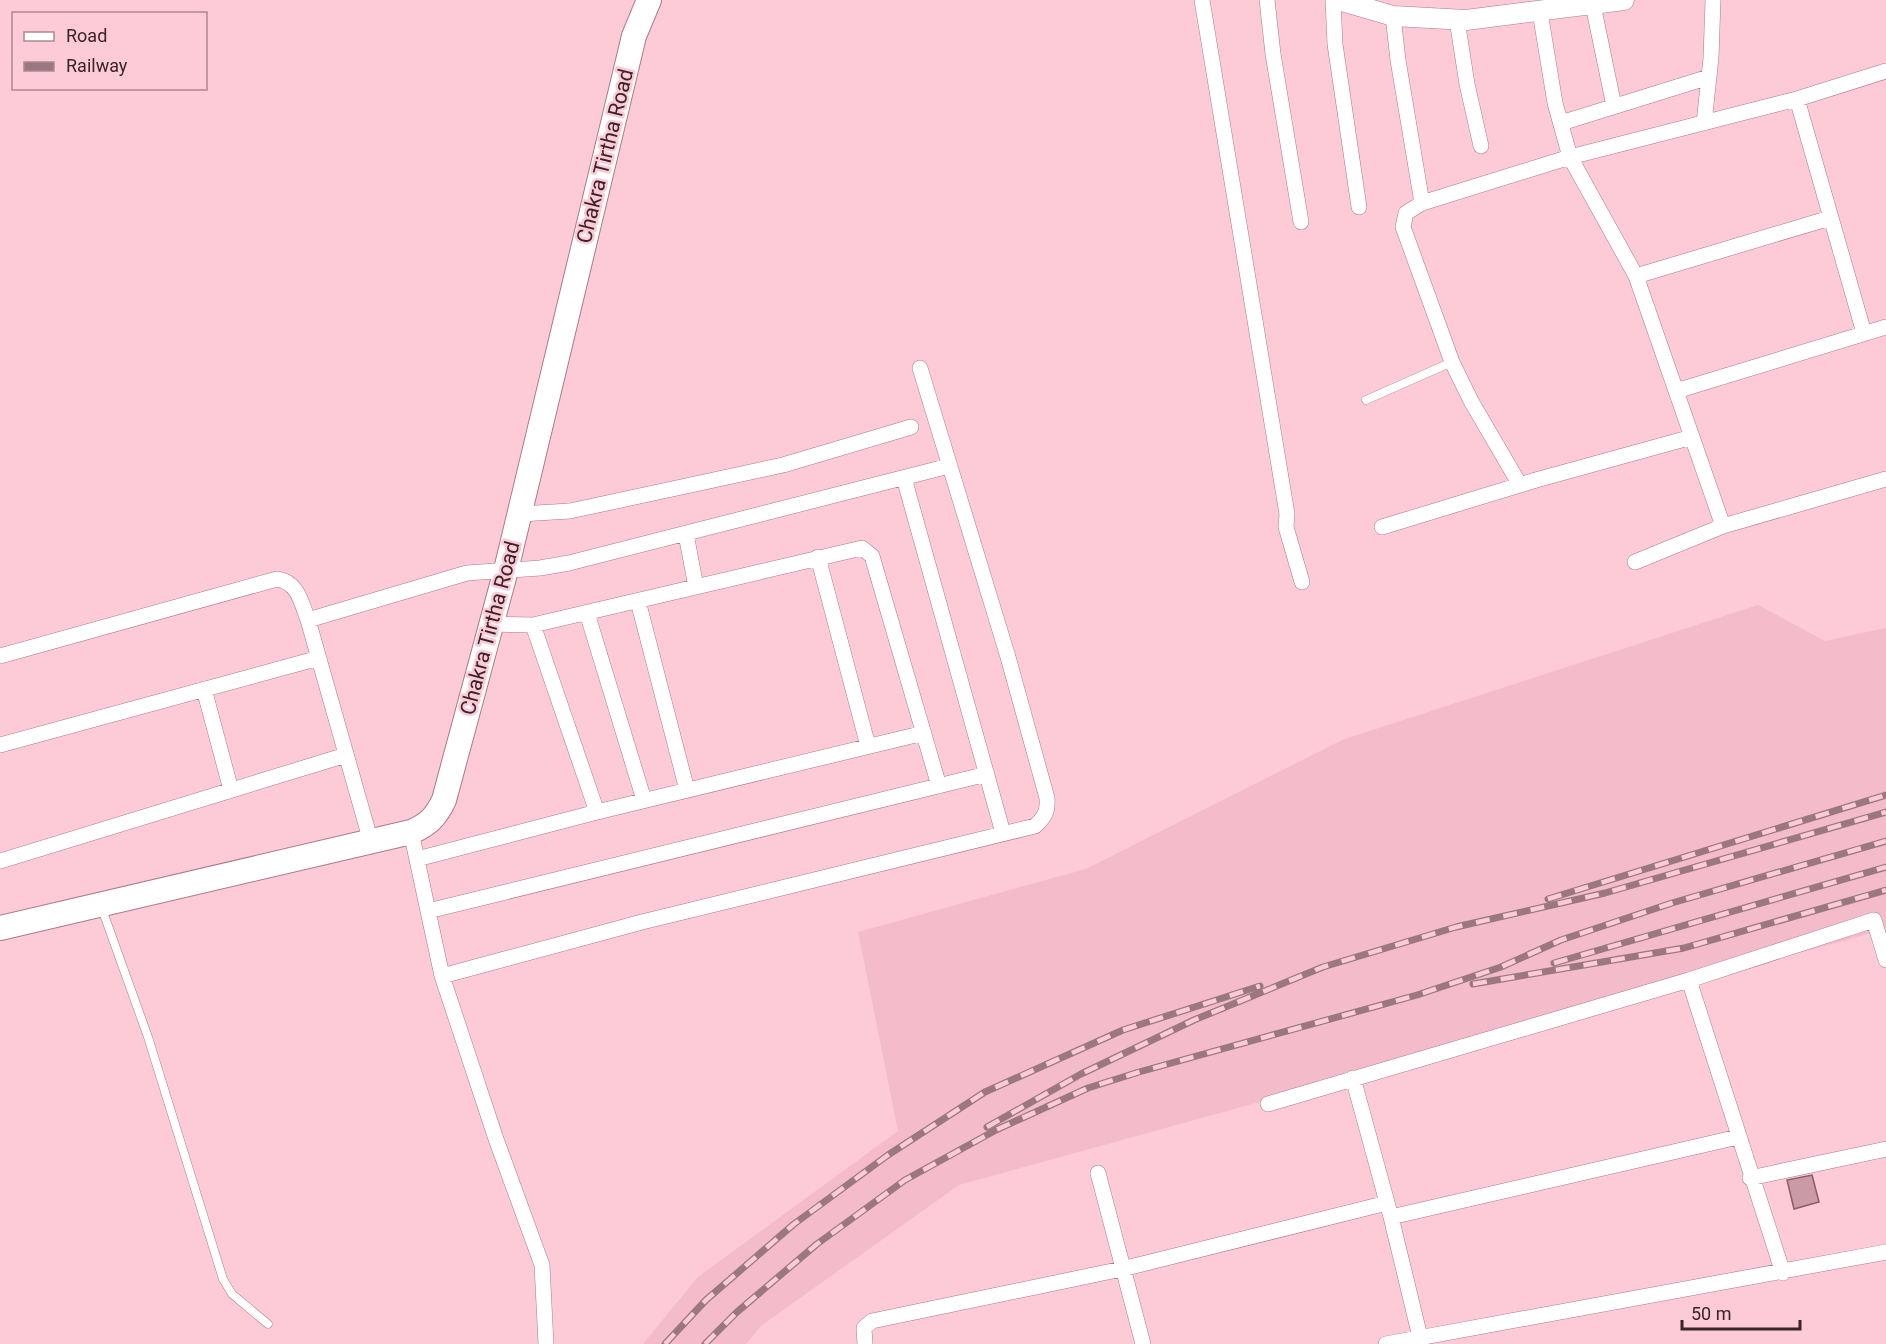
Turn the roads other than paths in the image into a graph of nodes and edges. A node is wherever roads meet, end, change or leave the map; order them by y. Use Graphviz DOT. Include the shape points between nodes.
graph roads {
  1 [pos="649,0"];
  2 [pos="1202,0"];
  3 [pos="1268,0"];
  4 [pos="1333,0"];
  5 [pos="1338,0"];
  6 [pos="1624,0"];
  7 [pos="1713,0"];
  8 [pos="1369,4"];
  9 [pos="1593,5"];
  10 [pos="1551,7"];
  11 [pos="1393,16"];
  12 [pos="1457,20"];
  13 [pos="1886,71"];
  14 [pos="1709,77"];
  15 [pos="1797,99"];
  16 [pos="1614,106"];
  17 [pos="1561,123"];
  18 [pos="1704,123"];
  19 [pos="1481,146"];
  20 [pos="1570,157"];
  21 [pos="1422,203"];
  22 [pos="1359,207"];
  23 [pos="1830,218"];
  24 [pos="1301,222"];
  25 [pos="1636,276"];
  26 [pos="1886,327"];
  27 [pos="1864,333"];
  28 [pos="1452,362"];
  29 [pos="920,369"];
  30 [pos="1676,391"];
  31 [pos="1366,400"];
  32 [pos="911,427"];
  33 [pos="1692,437"];
  34 [pos="949,465"];
  35 [pos="904,478"];
  36 [pos="1886,479"];
  37 [pos="1520,485"];
  38 [pos="520,514"];
  39 [pos="1723,526"];
  40 [pos="1382,527"];
  41 [pos="686,534"];
  42 [pos="818,557"];
  43 [pos="1635,562"];
  44 [pos="506,570"];
  45 [pos="1302,582"];
  46 [pos="696,587"];
  47 [pos="638,601"];
  48 [pos="587,613"];
  49 [pos="308,620"];
  50 [pos="492,624"];
  51 [pos="533,625"];
  52 [pos="0,656"];
  53 [pos="319,658"];
  54 [pos="204,690"];
  55 [pos="924,733"];
  56 [pos="0,744"];
  57 [pos="868,746"];
  58 [pos="346,754"];
  59 [pos="987,774"];
  60 [pos="939,786"];
  61 [pos="231,790"];
  62 [pos="687,790"];
  63 [pos="644,800"];
  64 [pos="597,812"];
  65 [pos="411,832"];
  66 [pos="1003,833"];
  67 [pos="370,842"];
  68 [pos="417,859"];
  69 [pos="0,861"];
  70 [pos="100,904"];
  71 [pos="428,910"];
  72 [pos="0,928"];
  73 [pos="1886,960"];
  74 [pos="442,976"];
  75 [pos="1689,980"];
  76 [pos="1353,1078"];
  77 [pos="1268,1104"];
  78 [pos="1738,1137"];
  79 [pos="1886,1149"];
  80 [pos="1098,1173"];
  81 [pos="1750,1178"];
  82 [pos="1389,1210"];
  83 [pos="1886,1252"];
  84 [pos="1122,1269"];
  85 [pos="1783,1273"];
  86 [pos="268,1324"];
  87 [pos="1420,1337"];
  88 [pos="1404,1342"];
  89 [pos="546,1344"];
  90 [pos="865,1344"];
  91 [pos="1143,1344"];
  92 [pos="1386,1344"];
  1 -- 38 [label="highway, Chakra Tirtha Road" via="632,47"];
  2 -- 45 [label="street" via="1286,526"];
  3 -- 24 [label="street" via="1271,43"];
  4 -- 22 [label="street" via="1335,44"];
  5 -- 8 [label="main road"];
  6 -- 9 [label="main road"];
  7 -- 14 [label="street"];
  8 -- 11 [label="main road"];
  9 -- 10 [label="main road"];
  9 -- 16 [label="street"];
  10 -- 12 [label="main road"];
  10 -- 17 [label="street"];
  11 -- 12 [label="main road"];
  11 -- 21 [label="street"];
  12 -- 19 [label="street"];
  13 -- 15 [label="street"];
  14 -- 16 [label="street"];
  14 -- 18 [label="street"];
  15 -- 18 [label="street"];
  15 -- 23 [label="street"];
  16 -- 17 [label="street"];
  17 -- 20 [label="street"];
  18 -- 20 [label="street"];
  20 -- 21 [label="street"];
  20 -- 25 [label="street"];
  21 -- 28 [label="street" via="1406,213 1403,228"];
  23 -- 25 [label="street"];
  23 -- 27 [label="street"];
  25 -- 30 [label="street"];
  26 -- 27 [label="street"];
  27 -- 30 [label="street"];
  28 -- 31 [label="lane"];
  28 -- 37 [label="street"];
  29 -- 34 [label="street"];
  30 -- 33 [label="street"];
  32 -- 38 [label="street" via="772,467 570,512"];
  33 -- 37 [label="street"];
  33 -- 39 [label="street"];
  34 -- 35 [label="street"];
  34 -- 66 [label="street" via="1047,798 1048,809 1035,826"];
  35 -- 41 [label="street"];
  35 -- 59 [label="street"];
  36 -- 39 [label="street"];
  37 -- 40 [label="street"];
  38 -- 44 [label="highway, Chakra Tirtha Road"];
  39 -- 43 [label="street"];
  41 -- 44 [label="street" via="569,563"];
  41 -- 46 [label="street"];
  42 -- 46 [label="street"];
  42 -- 55 [label="street" via="862,548 872,556"];
  42 -- 57 [label="street"];
  44 -- 49 [label="street" via="467,573"];
  44 -- 50 [label="highway, Chakra Tirtha Road"];
  46 -- 47 [label="street"];
  47 -- 48 [label="street"];
  47 -- 62 [label="street"];
  48 -- 51 [label="street"];
  48 -- 63 [label="street"];
  49 -- 52 [label="street" via="296,588 287,580 277,579"];
  49 -- 53 [label="street"];
  50 -- 51 [label="street"];
  50 -- 65 [label="highway, Chakra Tirtha Road" via="444,800 436,817"];
  51 -- 64 [label="street"];
  53 -- 54 [label="street"];
  53 -- 58 [label="street"];
  54 -- 56 [label="street"];
  54 -- 61 [label="street"];
  55 -- 57 [label="street"];
  55 -- 60 [label="street"];
  57 -- 62 [label="street"];
  58 -- 61 [label="street"];
  58 -- 67 [label="street"];
  59 -- 60 [label="street"];
  59 -- 66 [label="street"];
  60 -- 71 [label="street"];
  61 -- 69 [label="street"];
  62 -- 63 [label="street"];
  63 -- 64 [label="street"];
  64 -- 68 [label="street"];
  65 -- 67 [label="highway, Chakra Tirtha Road"];
  65 -- 68 [label="street"];
  66 -- 74 [label="street"];
  67 -- 70 [label="highway, Chakra Tirtha Road"];
  68 -- 71 [label="street"];
  70 -- 72 [label="highway, Chakra Tirtha Road"];
  70 -- 86 [label="lane" via="148,1037 223,1279 232,1294"];
  71 -- 74 [label="street"];
  73 -- 75 [label="street" via="1874,921"];
  74 -- 89 [label="street" via="542,1265"];
  75 -- 76 [label="street"];
  75 -- 78 [label="street"];
  76 -- 77 [label="street"];
  76 -- 82 [label="street"];
  78 -- 81 [label="street"];
  78 -- 82 [label="street"];
  79 -- 81 [label="street"];
  80 -- 84 [label="street"];
  81 -- 85 [label="street"];
  82 -- 84 [label="street"];
  82 -- 87 [label="street"];
  83 -- 85 [label="street"];
  84 -- 90 [label="street" via="872,1322 864,1328"];
  84 -- 91 [label="street"];
  85 -- 87 [label="street"];
  87 -- 88 [label="street"];
  88 -- 92 [label="street"];
}
